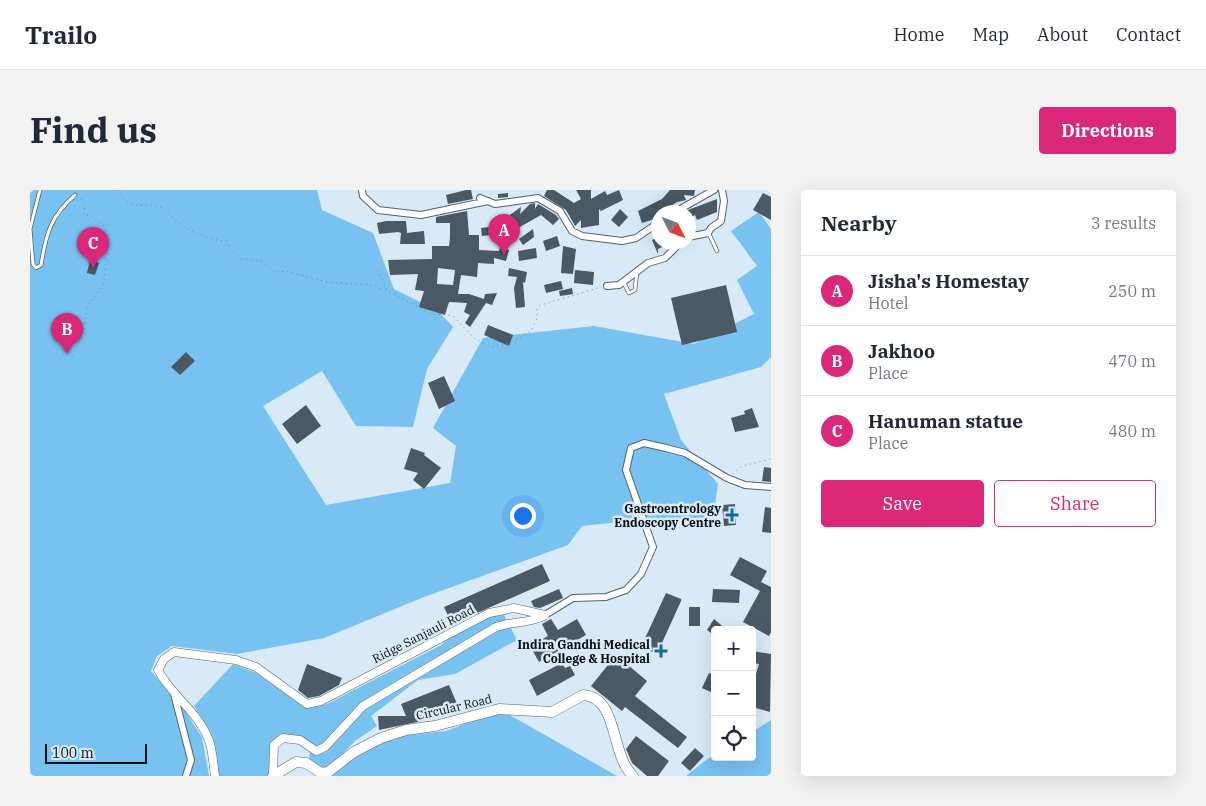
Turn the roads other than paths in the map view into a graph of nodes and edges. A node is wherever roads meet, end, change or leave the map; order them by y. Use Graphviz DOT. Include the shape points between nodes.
graph roads {
  1 [pos="40,190"];
  2 [pos="362,190"];
  3 [pos="714,190"];
  4 [pos="722,190"];
  5 [pos="75,195"];
  6 [pos="480,198"];
  7 [pos="488,201"];
  8 [pos="687,205"];
  9 [pos="651,228"];
  10 [pos="708,233"];
  11 [pos="696,235"];
  12 [pos="674,250"];
  13 [pos="717,251"];
  14 [pos="637,271"];
  15 [pos="623,282"];
  16 [pos="607,286"];
  17 [pos="771,487"];
  18 [pos="546,615"];
  19 [pos="174,694"];
  20 [pos="186,776"];
  21 [pos="215,776"];
  22 [pos="273,776"];
  23 [pos="633,776"];
  1 -- 5 [label="lane" via="30,229 36,268 41,265 46,235 60,208"];
  2 -- 7 [label="street" via="370,204 389,212 421,214"];
  3 -- 8 [label="street"];
  4 -- 10 [label="street" via="724,214"];
  6 -- 7 [label="street"];
  7 -- 9 [label="street" via="503,204 538,198 560,211 572,231 582,236 622,241 636,238"];
  10 -- 11 [label="street"];
  10 -- 13 [label="lane"];
  12 -- 14 [label="street" via="666,258 648,263"];
  14 -- 15 [label="street"];
  14 -- 15 [label="lane" via="634,290 629,293"];
  15 -- 16 [label="street"];
  17 -- 18 [label="street" via="745,485 685,453 644,443 630,448 626,470 653,547 641,574 626,590 606,597 573,598"];
  18 -- 19 [label="street, Ridge Sanjauli Road" via="514,608 489,613 320,701 306,704 256,667 226,658 174,652 164,659 158,670"];
  18 -- 22 [label="street" via="532,622 496,627 410,676 363,706 325,747 316,751 300,740 283,738 274,746"];
  19 -- 20 [label="street" via="191,760"];
  19 -- 21 [label="street, Ridge Sanjauli Road" via="188,707 209,739"];
  22 -- 23 [label="main road, Circular Road" via="296,762 328,772 354,752 406,730 499,709 552,712 583,695 597,700 607,711 624,766"];
}
